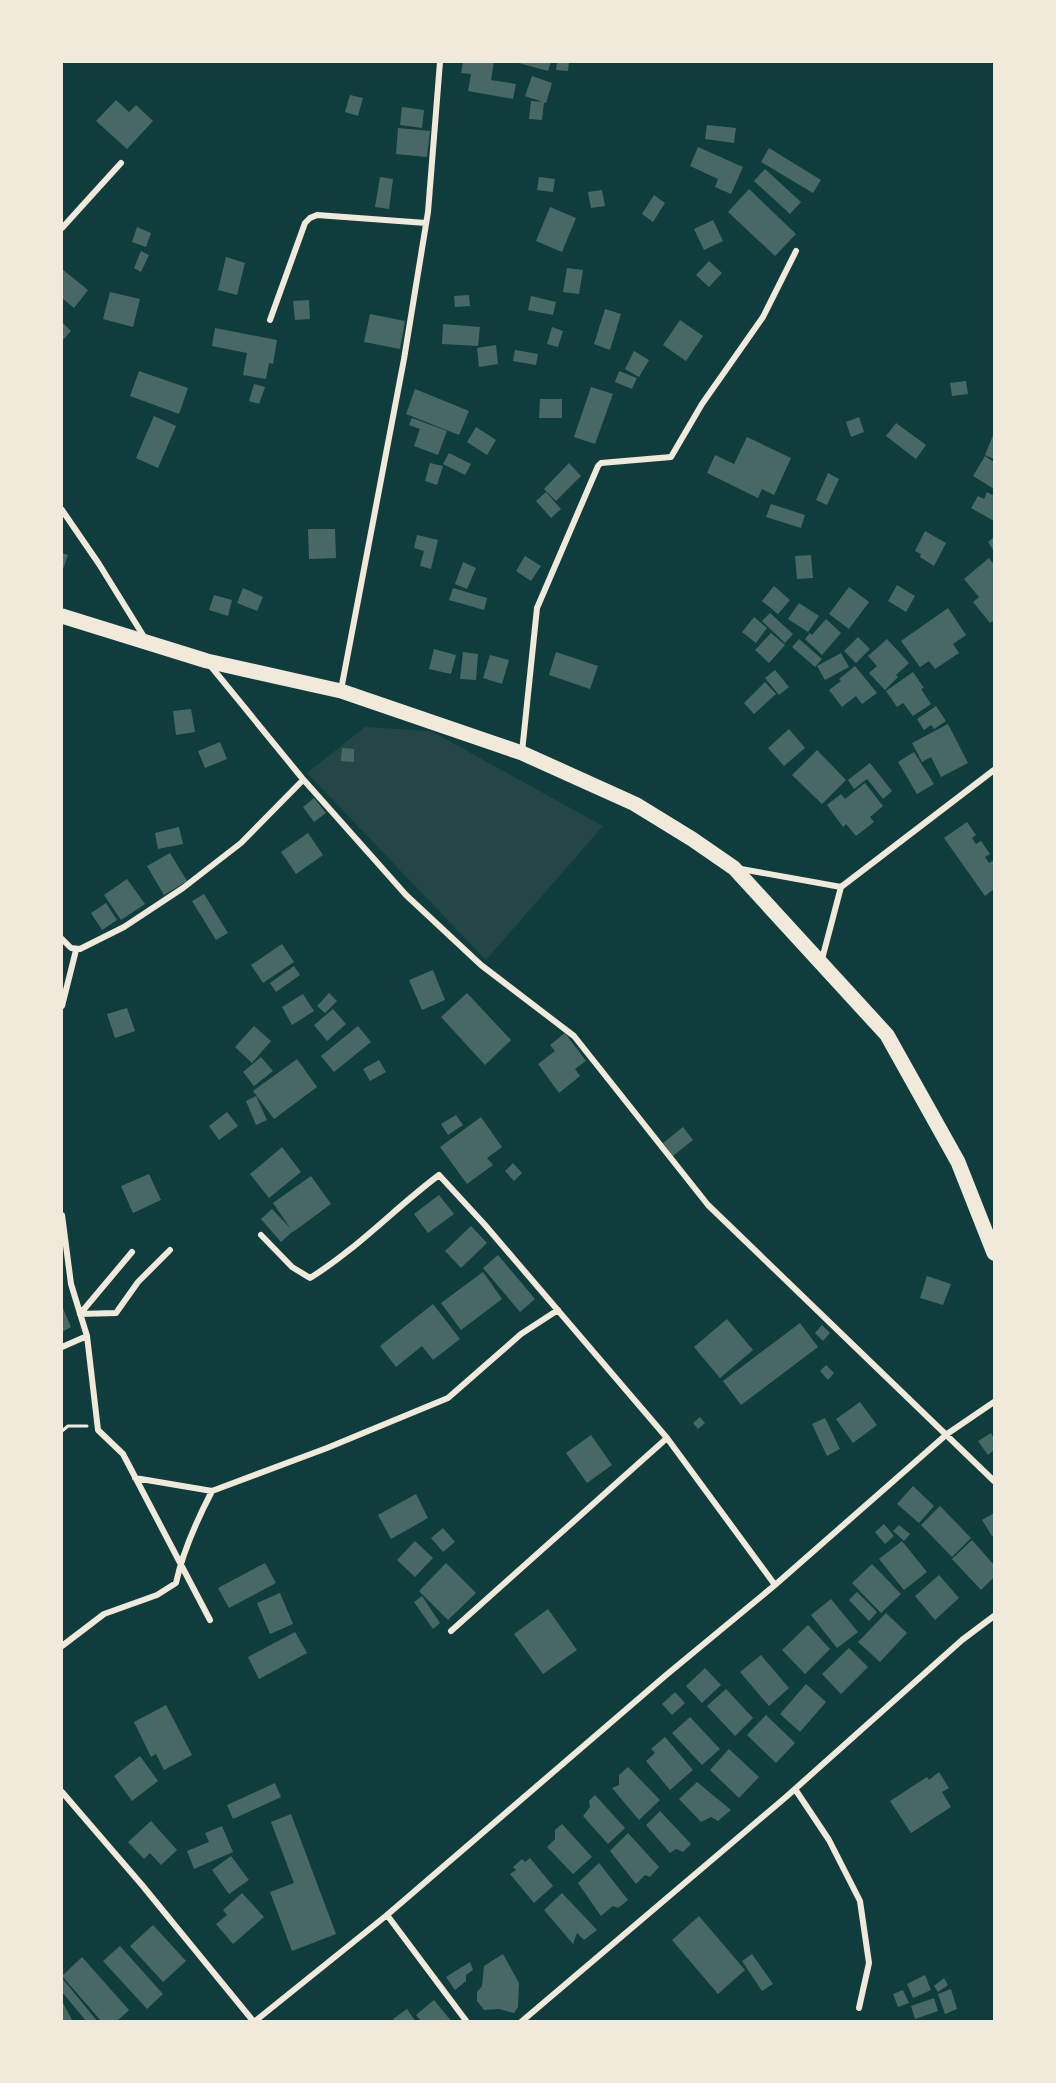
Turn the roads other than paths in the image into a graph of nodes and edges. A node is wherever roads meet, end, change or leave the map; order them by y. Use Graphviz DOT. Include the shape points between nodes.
graph roads {
  1 [pos="440,62"];
  2 [pos="121,163"];
  3 [pos="426,223"];
  4 [pos="62,228"];
  5 [pos="796,250"];
  6 [pos="270,320"];
  7 [pos="62,510"];
  8 [pos="62,616"];
  9 [pos="147,643"];
  10 [pos="207,661"];
  11 [pos="341,691"];
  12 [pos="522,753"];
  13 [pos="994,770"];
  14 [pos="303,780"];
  15 [pos="734,868"];
  16 [pos="841,887"];
  17 [pos="62,939"];
  18 [pos="76,950"];
  19 [pos="821,963"];
  20 [pos="62,1006"];
  21 [pos="62,1215"];
  22 [pos="261,1234"];
  23 [pos="171,1250"];
  24 [pos="132,1252"];
  25 [pos="994,1253"];
  26 [pos="558,1310"];
  27 [pos="80,1314"];
  28 [pos="87,1336"];
  29 [pos="62,1347"];
  30 [pos="994,1401"];
  31 [pos="947,1434"];
  32 [pos="667,1438"];
  33 [pos="135,1478"];
  34 [pos="994,1481"];
  35 [pos="212,1491"];
  36 [pos="180,1564"];
  37 [pos="775,1585"];
  38 [pos="994,1616"];
  39 [pos="210,1620"];
  40 [pos="451,1631"];
  41 [pos="62,1646"];
  42 [pos="795,1789"];
  43 [pos="62,1792"];
  44 [pos="387,1915"];
  45 [pos="860,2008"];
  46 [pos="254,2022"];
  47 [pos="467,2022"];
  48 [pos="521,2022"];
  1 -- 3 [label="street"];
  2 -- 4 [label="street"];
  3 -- 6 [label="street" via="317,214 310,218"];
  3 -- 11 [label="street"];
  5 -- 12 [label="street" via="763,317 702,404 672,457 598,466 537,608"];
  7 -- 9 [label="street"];
  8 -- 9 [label="main road"];
  9 -- 10 [label="main road"];
  10 -- 11 [label="main road"];
  10 -- 14 [label="street"];
  11 -- 12 [label="main road"];
  12 -- 15 [label="main road" via="635,804"];
  13 -- 16 [label="street"];
  14 -- 18 [label="street" via="241,843 183,888 124,927"];
  14 -- 31 [label="street" via="406,896 481,965 574,1036 708,1205"];
  15 -- 16 [label="street"];
  15 -- 19 [label="main road"];
  16 -- 19 [label="street"];
  17 -- 18 [label="street"];
  18 -- 20 [label="street"];
  19 -- 25 [label="main road" via="886,1035 958,1162"];
  21 -- 27 [label="street" via="71,1284"];
  22 -- 26 [label="street" via="292,1268 310,1278 331,1266 439,1175"];
  23 -- 27 [label="street" via="138,1282 116,1313"];
  24 -- 27 [label="street"];
  26 -- 32 [label="street"];
  26 -- 35 [label="street" via="521,1334 448,1398"];
  27 -- 28 [label="street"];
  28 -- 29 [label="street"];
  28 -- 33 [label="street" via="99,1432 123,1454"];
  30 -- 31 [label="street"];
  31 -- 34 [label="street"];
  31 -- 37 [label="street"];
  32 -- 37 [label="street"];
  32 -- 40 [label="street"];
  33 -- 35 [label="street"];
  33 -- 36 [label="street"];
  35 -- 36 [label="street"];
  36 -- 39 [label="street"];
  36 -- 41 [label="street" via="176,1583 157,1595 104,1614"];
  37 -- 44 [label="street"];
  38 -- 42 [label="street"];
  42 -- 45 [label="street" via="829,1840 860,1901 869,1963"];
  42 -- 48 [label="street"];
  43 -- 46 [label="street"];
  44 -- 46 [label="street"];
  44 -- 47 [label="street"];
}
